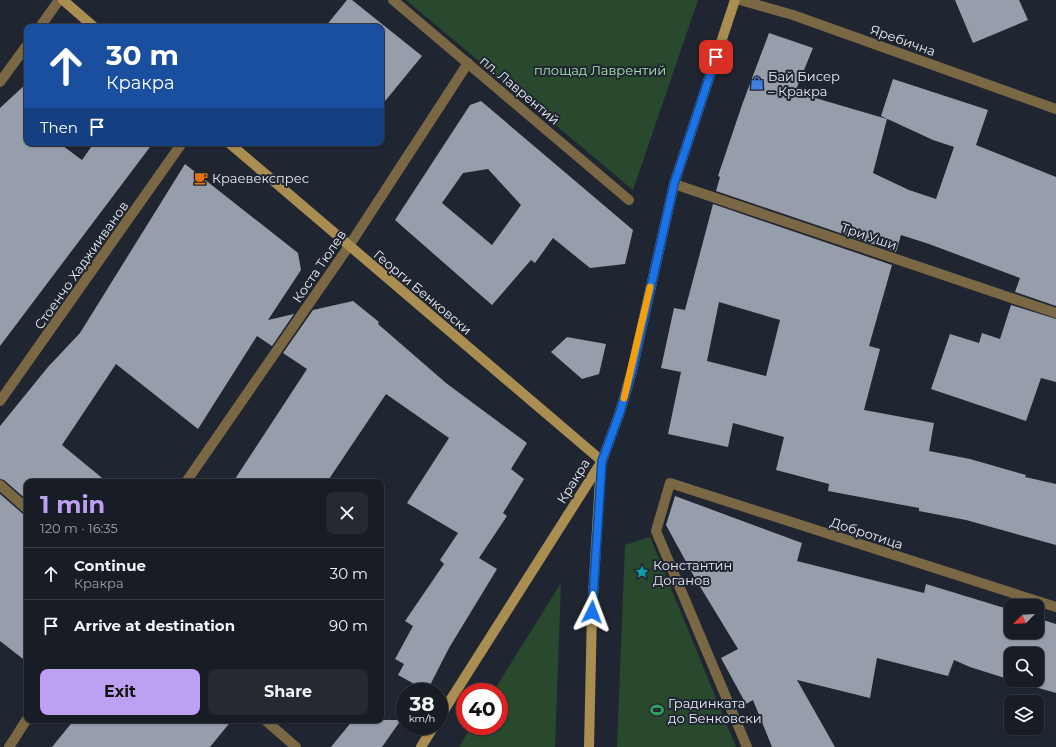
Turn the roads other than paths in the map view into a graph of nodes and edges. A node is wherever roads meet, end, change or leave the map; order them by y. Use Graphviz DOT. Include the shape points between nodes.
graph roads {
  1 [pos="59,0"];
  2 [pos="63,0"];
  3 [pos="393,0"];
  4 [pos="735,0"];
  5 [pos="740,0"];
  6 [pos="42,24"];
  7 [pos="91,24"];
  8 [pos="24,49"];
  9 [pos="468,63"];
  10 [pos="0,82"];
  11 [pos="1056,109"];
  12 [pos="180,146"];
  13 [pos="232,146"];
  14 [pos="674,184"];
  15 [pos="629,200"];
  16 [pos="349,246"];
  17 [pos="1056,313"];
  18 [pos="0,401"];
  19 [pos="602,461"];
  20 [pos="188,479"];
  21 [pos="0,485"];
  22 [pos="24,506"];
  23 [pos="1056,607"];
  24 [pos="448,704"];
  25 [pos="24,723"];
  26 [pos="268,723"];
  27 [pos="428,735"];
  28 [pos="9,747"];
  29 [pos="296,747"];
  30 [pos="421,747"];
  31 [pos="589,747"];
  32 [pos="747,747"];
  1 -- 6 [label="street"];
  2 -- 7 [label="street"];
  3 -- 9 [label="street, пл. Лаврентий"];
  4 -- 14 [label="street, Кракра"];
  5 -- 11 [label="street, Яребична" via="793,15"];
  8 -- 10 [label="street"];
  9 -- 15 [label="street, пл. Лаврентий"];
  9 -- 16 [label="street, Коста Тюлев"];
  12 -- 18 [label="street, Стоенчо Хаджииванов"];
  13 -- 16 [label="street, Георги Бенковски"];
  14 -- 17 [label="street, Три Уши"];
  14 -- 19 [label="street, Кракра" via="632,371"];
  16 -- 19 [label="street, Георги Бенковски"];
  16 -- 20 [label="street, Коста Тюлев"];
  19 -- 24 [label="street, Кракра"];
  19 -- 31 [label="street" via="592,612"];
  21 -- 22 [label="street"];
  23 -- 32 [label="street, Добротица" via="670,483 656,531"];
  25 -- 28 [label="street"];
  26 -- 29 [label="street"];
  27 -- 30 [label="street"];
}
